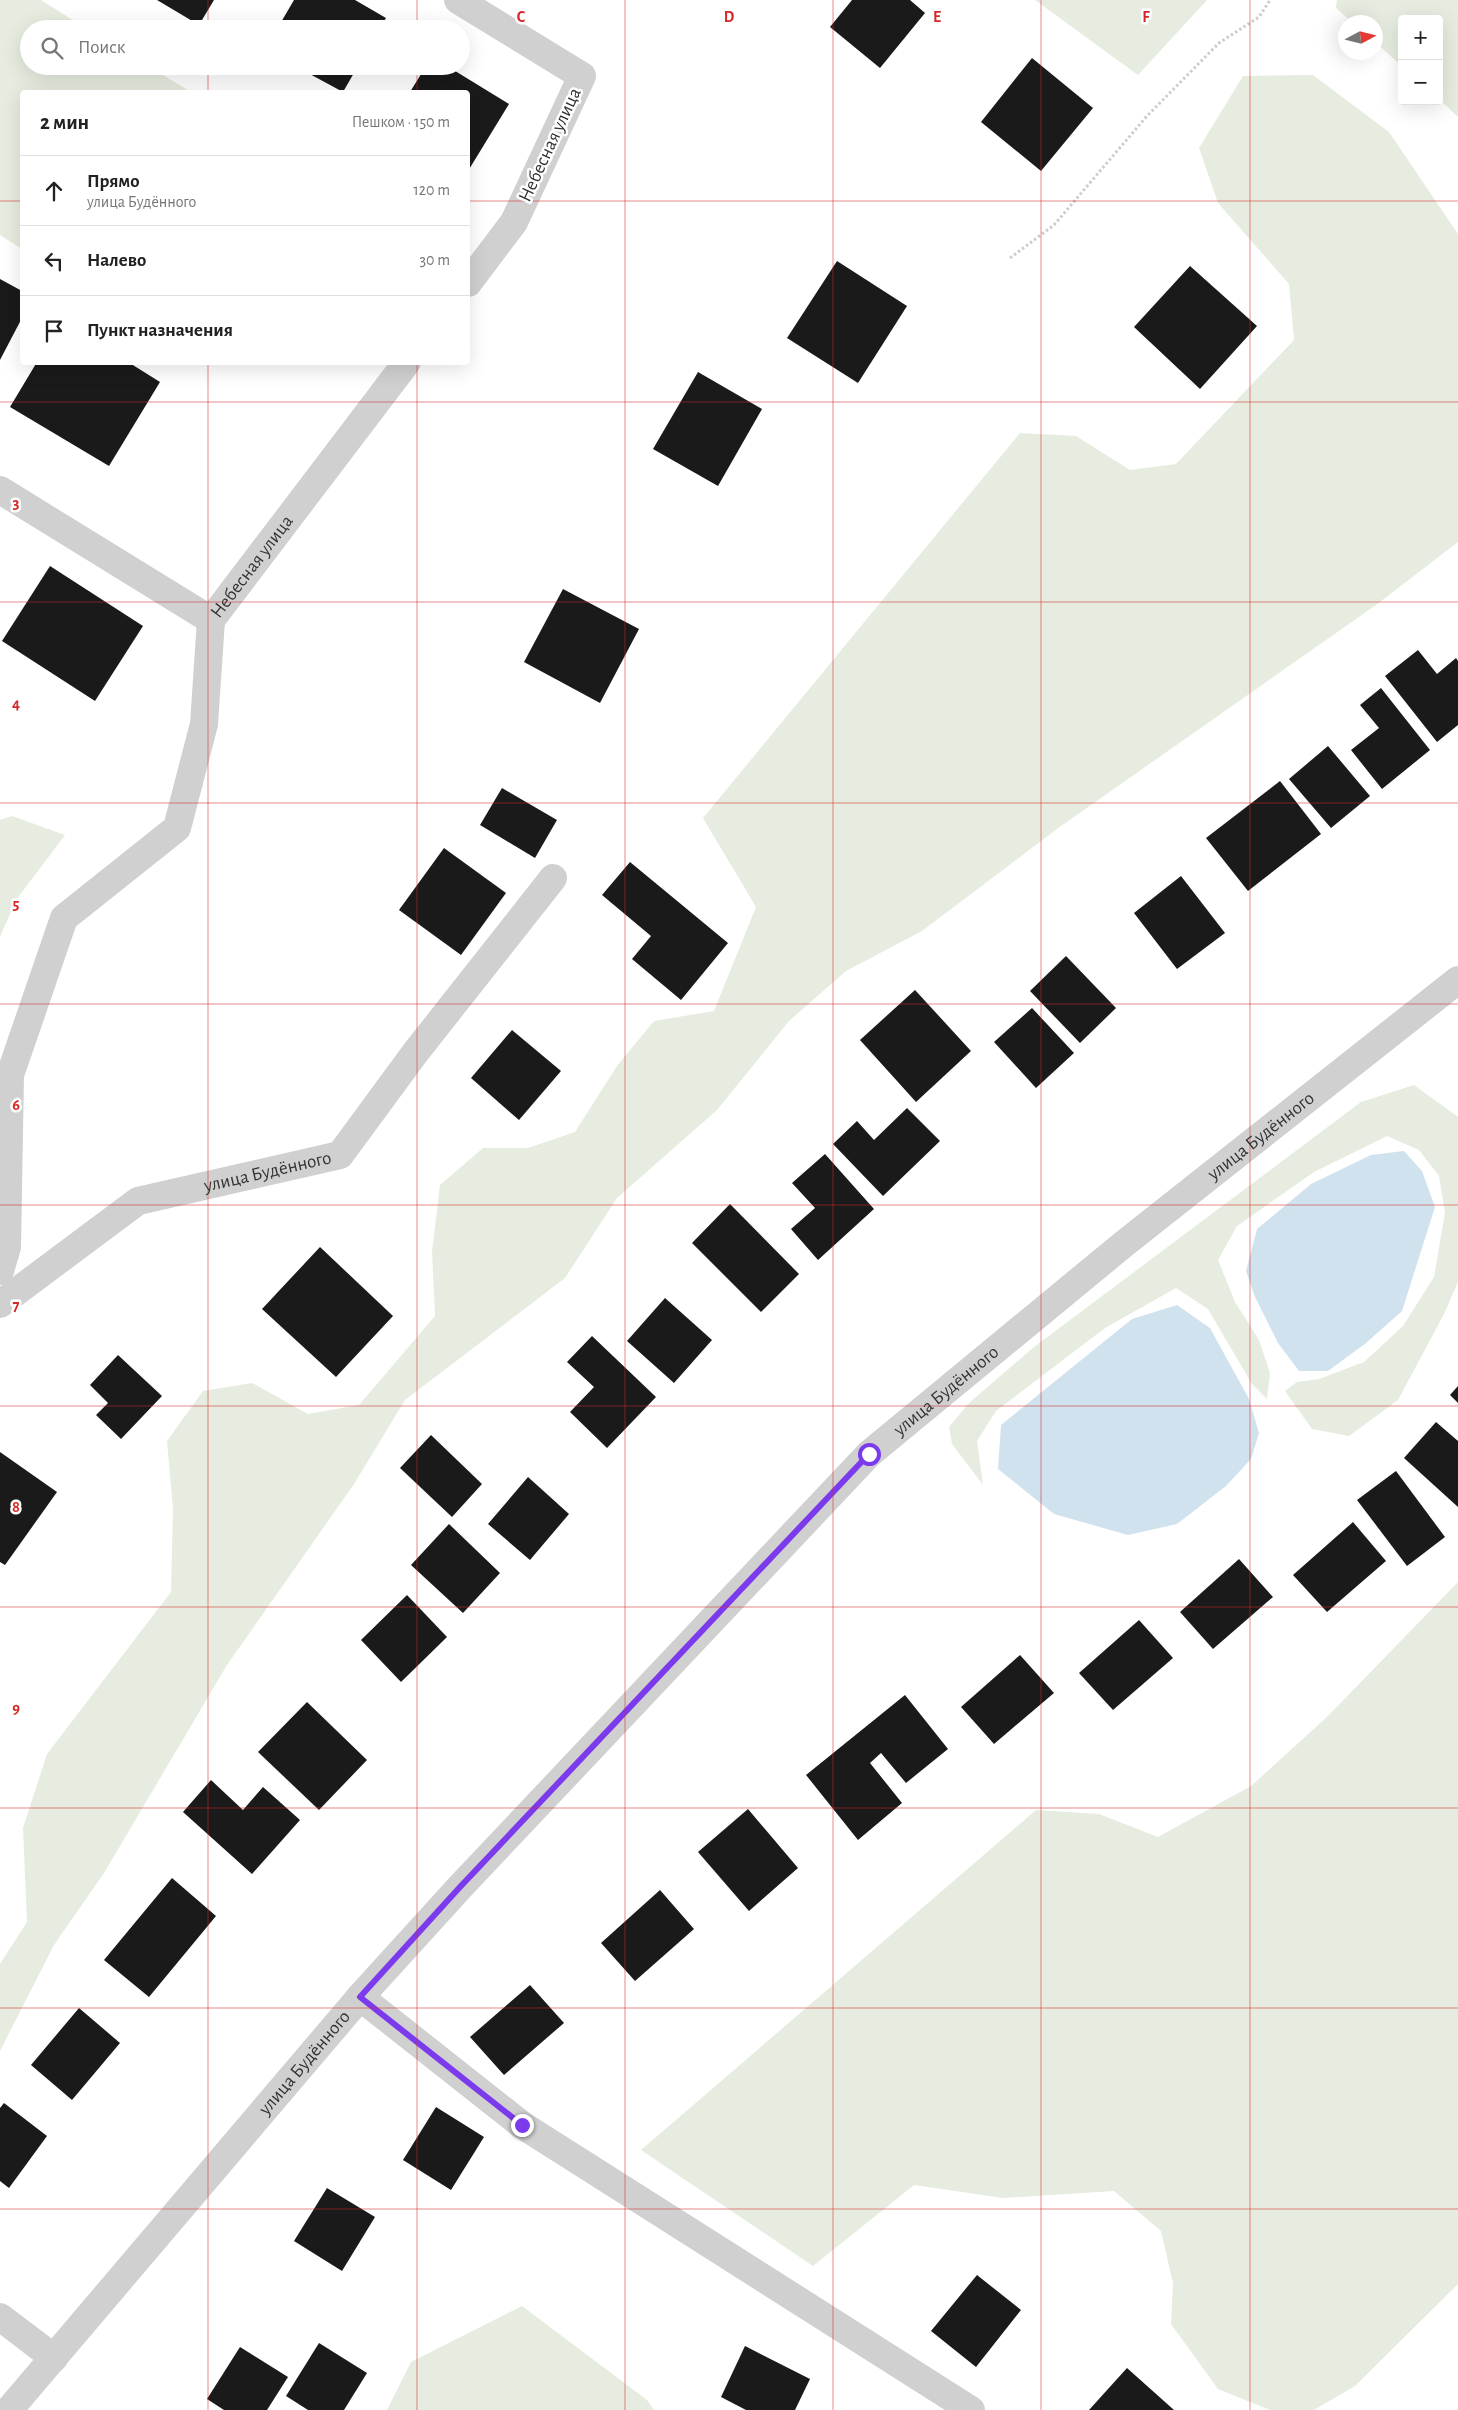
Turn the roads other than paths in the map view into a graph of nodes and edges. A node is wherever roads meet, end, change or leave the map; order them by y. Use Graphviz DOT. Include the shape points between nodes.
graph roads {
  1 [pos="458,0"];
  2 [pos="470,280"];
  3 [pos="405,365"];
  4 [pos="0,490"];
  5 [pos="211,620"];
  6 [pos="553,878"];
  7 [pos="1458,980"];
  8 [pos="0,1271"];
  9 [pos="0,1304"];
  10 [pos="360,1997"];
  11 [pos="0,2318"];
  12 [pos="54,2358"];
  13 [pos="9,2410"];
  14 [pos="971,2410"];
  1 -- 2 [label="street, Небесная улица" via="582,76 514,222"];
  3 -- 5 [label="street, Небесная улица"];
  4 -- 5 [label="street, Небесная улица"];
  5 -- 8 [label="street" via="204,724 177,828 64,918 10,1075 7,1247"];
  6 -- 9 [label="street, улица Будённого" via="415,1053 340,1156 138,1202"];
  7 -- 10 [label="street, улица Будённого" via="1125,1243 869,1454"];
  10 -- 12 [label="street, улица Будённого"];
  10 -- 14 [label="street" via="522,2125"];
  11 -- 12 [label="street"];
  12 -- 13 [label="street, улица Будённого"];
}
